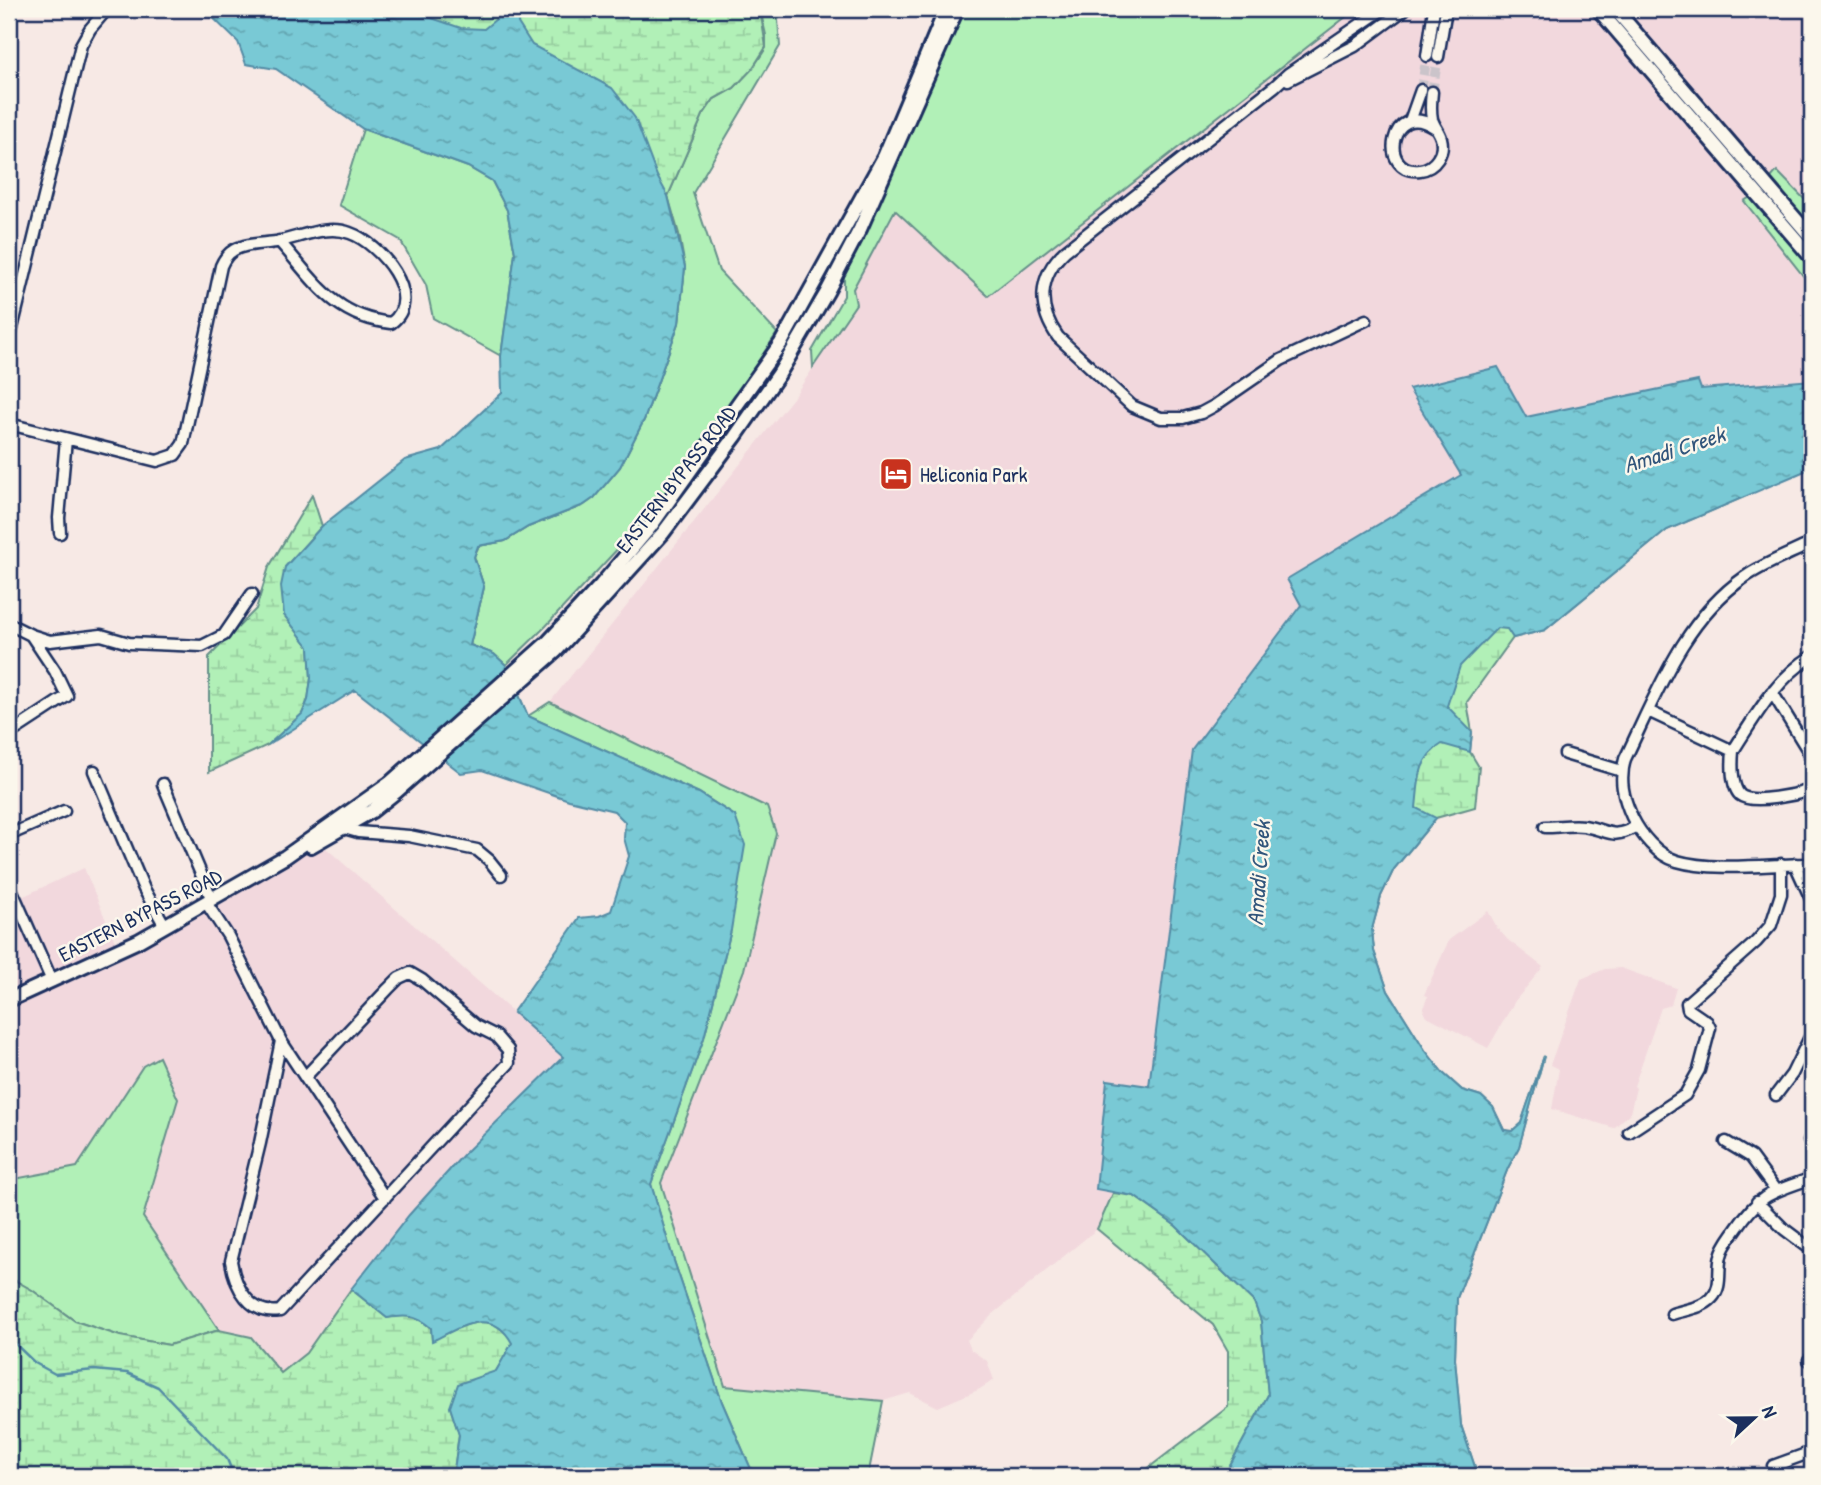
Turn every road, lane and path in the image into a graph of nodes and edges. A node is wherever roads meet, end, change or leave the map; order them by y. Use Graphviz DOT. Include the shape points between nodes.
graph roads {
  1 [pos="107,9"];
  2 [pos="946,9"];
  3 [pos="957,9"];
  4 [pos="1383,9"];
  5 [pos="1405,9"];
  6 [pos="1434,9"];
  7 [pos="1446,9"];
  8 [pos="1598,9"];
  9 [pos="1615,9"];
  10 [pos="1427,56"];
  11 [pos="1438,58"];
  12 [pos="1275,86"];
  13 [pos="1410,121"];
  14 [pos="1434,127"];
  15 [pos="1812,238"];
  16 [pos="279,241"];
  17 [pos="1812,258"];
  18 [pos="1366,320"];
  19 [pos="9,341"];
  20 [pos="9,424"];
  21 [pos="66,439"];
  22 [pos="60,533"];
  23 [pos="1812,543"];
  24 [pos="252,594"];
  25 [pos="9,624"];
  26 [pos="31,635"];
  27 [pos="552,647"];
  28 [pos="1812,656"];
  29 [pos="1772,692"];
  30 [pos="1648,711"];
  31 [pos="9,734"];
  32 [pos="1733,751"];
  33 [pos="1565,754"];
  34 [pos="1812,757"];
  35 [pos="94,771"];
  36 [pos="1622,771"];
  37 [pos="163,784"];
  38 [pos="393,787"];
  39 [pos="1812,790"];
  40 [pos="64,811"];
  41 [pos="1637,826"];
  42 [pos="1545,827"];
  43 [pos="344,828"];
  44 [pos="9,835"];
  45 [pos="285,857"];
  46 [pos="1781,864"];
  47 [pos="1795,864"];
  48 [pos="1812,864"];
  49 [pos="501,875"];
  50 [pos="9,884"];
  51 [pos="1812,901"];
  52 [pos="209,902"];
  53 [pos="166,926"];
  54 [pos="52,981"];
  55 [pos="9,1000"];
  56 [pos="1812,1033"];
  57 [pos="281,1041"];
  58 [pos="304,1077"];
  59 [pos="1776,1095"];
  60 [pos="1629,1132"];
  61 [pos="1726,1142"];
  62 [pos="1812,1178"];
  63 [pos="1776,1191"];
  64 [pos="385,1198"];
  65 [pos="1757,1202"];
  66 [pos="1812,1251"];
  67 [pos="1672,1314"];
  68 [pos="1812,1449"];
  69 [pos="1773,1466"];
  1 -- 19 [label="street" via="81,45"];
  2 -- 27 [label="main road, EASTERN BYPASS ROAD" via="884,157 780,343 651,526"];
  3 -- 27 [label="main road, EASTERN BYPASS ROAD" via="860,229 779,374 663,533"];
  4 -- 12 [label="street"];
  5 -- 12 [label="street" via="1355,46"];
  6 -- 10 [label="street"];
  7 -- 11 [label="street"];
  8 -- 17 [label="main road"];
  9 -- 15 [label="main road"];
  12 -- 18 [label="street" via="1054,261 1043,287 1045,315 1058,337 1132,405 1171,419 1201,413 1281,360"];
  13 -- 14 [label="street"];
  13 -- 14 [label="street" via="1427,91"];
  13 -- 14 [label="street" via="1397,131 1393,148 1400,163 1414,170 1429,167 1440,156 1442,141"];
  16 -- 16 [label="street" via="331,231 347,231 364,239 395,271 402,298 398,317 391,323 359,317 330,298"];
  16 -- 21 [label="street" via="231,251 221,266 183,444 175,455 157,461"];
  20 -- 21 [label="street"];
  21 -- 22 [label="street"];
  23 -- 30 [label="street" via="1746,576 1713,606 1668,666"];
  24 -- 26 [label="street" via="224,635 202,646 129,643 101,635 50,641"];
  25 -- 26 [label="street"];
  26 -- 31 [label="street" via="67,696"];
  27 -- 38 [label="main road, EASTERN BYPASS ROAD"];
  28 -- 29 [label="street" via="1793,668"];
  29 -- 32 [label="street"];
  29 -- 34 [label="street"];
  30 -- 32 [label="street"];
  30 -- 36 [label="street"];
  32 -- 39 [label="street" via="1733,773 1741,795 1757,799"];
  33 -- 36 [label="street"];
  35 -- 53 [label="street" via="144,889"];
  36 -- 41 [label="street" via="1626,802"];
  37 -- 52 [label="street"];
  38 -- 43 [label="main road, EASTERN BYPASS ROAD"];
  38 -- 45 [label="main road, EASTERN BYPASS ROAD"];
  40 -- 44 [label="street"];
  41 -- 42 [label="street" via="1614,835 1584,826"];
  41 -- 46 [label="street" via="1654,847 1677,861 1705,866"];
  43 -- 45 [label="main road, EASTERN BYPASS ROAD"];
  43 -- 49 [label="street" via="477,849"];
  45 -- 52 [label="main road, EASTERN BYPASS ROAD"];
  46 -- 47 [label="street"];
  46 -- 60 [label="street" via="1781,894 1771,925 1687,1003 1710,1028 1690,1087 1679,1101"];
  47 -- 48 [label="street"];
  47 -- 51 [label="street"];
  50 -- 54 [label="street"];
  52 -- 53 [label="main road, EASTERN BYPASS ROAD"];
  52 -- 57 [label="street"];
  53 -- 54 [label="main road, EASTERN BYPASS ROAD"];
  54 -- 55 [label="main road, EASTERN BYPASS ROAD"];
  56 -- 59 [label="street"];
  57 -- 58 [label="street"];
  57 -- 64 [label="street" via="231,1261 241,1292 257,1308 280,1311"];
  58 -- 64 [label="street"];
  58 -- 64 [label="street" via="399,978 410,973 476,1026 496,1036 508,1050 509,1063"];
  61 -- 63 [label="street" via="1751,1157"];
  62 -- 63 [label="street"];
  63 -- 65 [label="street"];
  65 -- 66 [label="street"];
  65 -- 67 [label="street" via="1725,1245 1720,1286 1713,1298"];
  68 -- 69 [label="street"];
}
